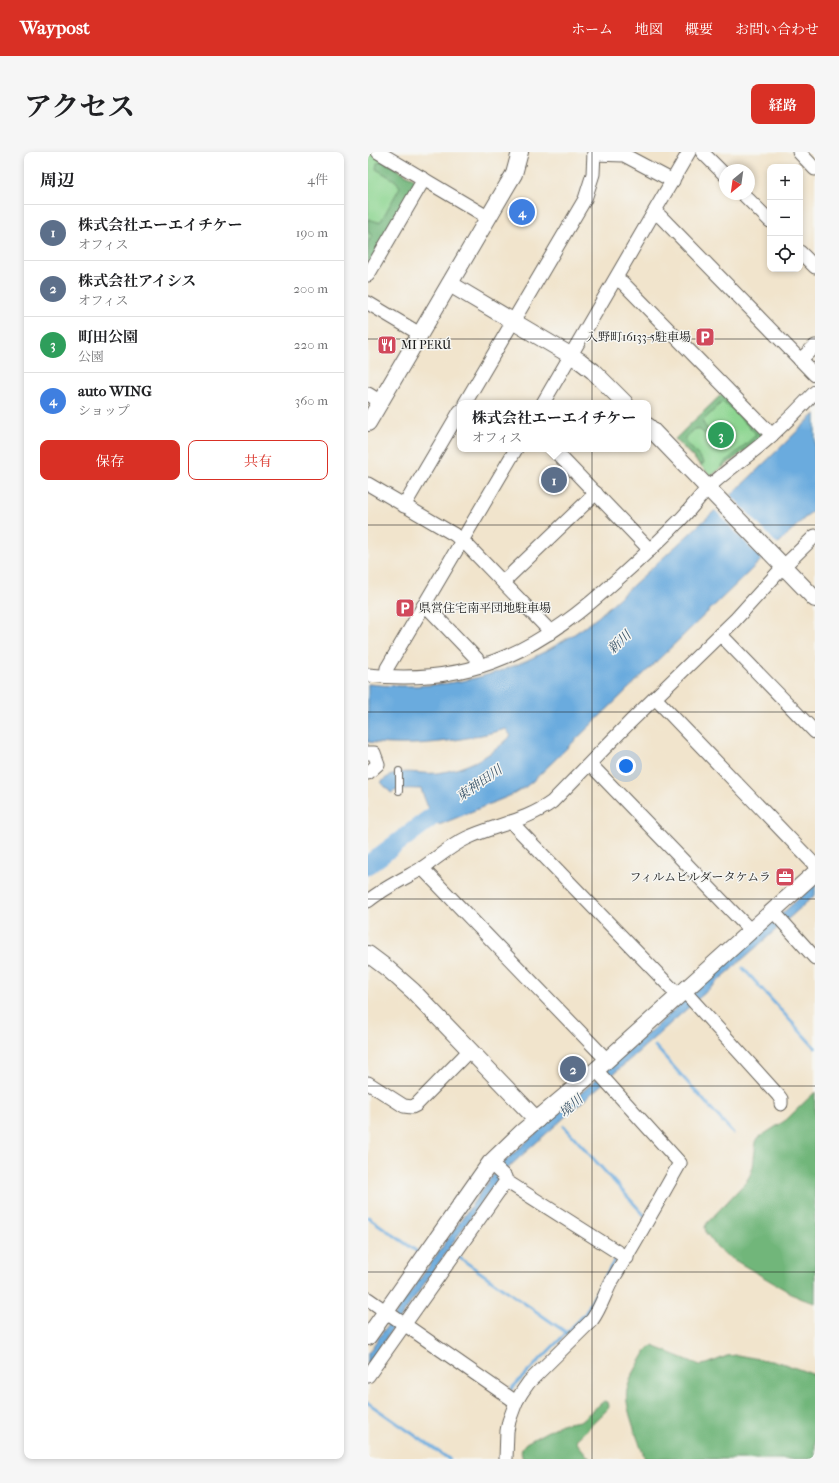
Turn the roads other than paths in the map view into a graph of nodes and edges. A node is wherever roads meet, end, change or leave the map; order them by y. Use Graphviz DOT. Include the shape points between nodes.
graph roads {
  1 [pos="378,152"];
  2 [pos="520,152"];
  3 [pos="690,152"];
  4 [pos="702,152"];
  5 [pos="799,152"];
  6 [pos="594,153"];
  7 [pos="719,169"];
  8 [pos="815,169"];
  9 [pos="424,179"];
  10 [pos="673,181"];
  11 [pos="749,200"];
  12 [pos="654,213"];
  13 [pos="489,218"];
  14 [pos="767,218"];
  15 [pos="803,255"];
  16 [pos="815,267"];
  17 [pos="368,275"];
  18 [pos="616,278"];
  19 [pos="450,284"];
  20 [pos="368,303"];
  21 [pos="513,321"];
  22 [pos="420,334"];
  23 [pos="815,346"];
  24 [pos="571,355"];
  25 [pos="800,360"];
  26 [pos="815,375"];
  27 [pos="815,392"];
  28 [pos="374,398"];
  29 [pos="467,400"];
  30 [pos="545,400"];
  31 [pos="622,400"];
  32 [pos="457,416"];
  33 [pos="368,423"];
  34 [pos="651,429"];
  35 [pos="772,435"];
  36 [pos="514,452"];
  37 [pos="556,452"];
  38 [pos="368,484"];
  39 [pos="712,492"];
  40 [pos="596,493"];
  41 [pos="404,506"];
  42 [pos="815,536"];
  43 [pos="462,541"];
  44 [pos="650,550"];
  45 [pos="780,563"];
  46 [pos="503,582"];
  47 [pos="815,599"];
  48 [pos="423,606"];
  49 [pos="550,633"];
  50 [pos="720,634"];
  51 [pos="479,666"];
  52 [pos="368,675"];
  53 [pos="386,676"];
  54 [pos="655,698"];
  55 [pos="815,732"];
  56 [pos="368,753"];
  57 [pos="590,764"];
  58 [pos="400,771"];
  59 [pos="368,774"];
  60 [pos="399,791"];
  61 [pos="512,822"];
  62 [pos="815,865"];
  63 [pos="422,868"];
  64 [pos="815,873"];
  65 [pos="368,901"];
  66 [pos="778,917"];
  67 [pos="751,931"];
  68 [pos="368,954"];
  69 [pos="815,958"];
  70 [pos="686,996"];
  71 [pos="470,1050"];
  72 [pos="602,1072"];
  73 [pos="368,1083"];
  74 [pos="781,1104"];
  75 [pos="537,1120"];
  76 [pos="499,1172"];
  77 [pos="627,1258"];
  78 [pos="368,1299"];
  79 [pos="396,1318"];
  80 [pos="368,1337"];
  81 [pos="368,1376"];
  82 [pos="516,1402"];
  83 [pos="506,1459"];
  1 -- 9 [label="street"];
  2 -- 13 [label="street" via="514,174"];
  3 -- 10 [label="street"];
  4 -- 7 [label="street"];
  5 -- 8 [label="street"];
  6 -- 10 [label="street" via="624,156"];
  6 -- 21 [label="street" via="593,174 585,199"];
  9 -- 13 [label="street"];
  9 -- 17 [label="street"];
  10 -- 12 [label="street"];
  11 -- 14 [label="street"];
  12 -- 18 [label="street"];
  12 -- 25 [label="street" via="661,217"];
  13 -- 19 [label="street"];
  15 -- 16 [label="street"];
  18 -- 24 [label="street"];
  18 -- 35 [label="street" via="623,282"];
  19 -- 21 [label="street"];
  19 -- 22 [label="street"];
  20 -- 22 [label="street"];
  21 -- 24 [label="street"];
  21 -- 29 [label="street"];
  22 -- 28 [label="street"];
  23 -- 25 [label="street"];
  24 -- 30 [label="street"];
  24 -- 31 [label="street" via="593,371"];
  25 -- 26 [label="street"];
  27 -- 35 [label="street"];
  28 -- 33 [label="street"];
  32 -- 41 [label="street"];
  34 -- 39 [label="street"];
  35 -- 39 [label="street"];
  36 -- 43 [label="street"];
  37 -- 40 [label="street"];
  38 -- 41 [label="street"];
  39 -- 44 [label="street"];
  39 -- 45 [label="street"];
  40 -- 44 [label="street"];
  40 -- 46 [label="street"];
  41 -- 43 [label="street"];
  42 -- 45 [label="street"];
  43 -- 46 [label="street"];
  43 -- 48 [label="street"];
  44 -- 49 [label="street" via="588,605"];
  45 -- 47 [label="street"];
  45 -- 50 [label="street"];
  46 -- 49 [label="street"];
  48 -- 51 [label="street" via="430,610 477,659"];
  48 -- 53 [label="street" via="387,668"];
  49 -- 51 [label="street" via="512,654"];
  50 -- 54 [label="street"];
  50 -- 55 [label="street"];
  51 -- 53 [label="street" via="433,676"];
  52 -- 53 [label="street"];
  54 -- 57 [label="street"];
  54 -- 62 [label="street"];
  56 -- 59 [label="street" via="374,753 378,764"];
  57 -- 61 [label="street" via="552,802"];
  57 -- 67 [label="street"];
  58 -- 60 [label="lane"];
  61 -- 63 [label="street" via="460,842"];
  61 -- 70 [label="street"];
  63 -- 65 [label="street"];
  63 -- 72 [label="street"];
  64 -- 66 [label="street"];
  66 -- 67 [label="street"];
  66 -- 69 [label="street"];
  67 -- 70 [label="street"];
  68 -- 71 [label="street" via="413,991"];
  70 -- 72 [label="street"];
  70 -- 74 [label="street" via="778,1095"];
  71 -- 73 [label="street" via="412,1107 404,1106"];
  71 -- 75 [label="street"];
  72 -- 75 [label="street"];
  72 -- 77 [label="street" via="680,1164"];
  75 -- 76 [label="street"];
  76 -- 77 [label="street"];
  76 -- 79 [label="street"];
  76 -- 79 [label="street" via="499,1189"];
  77 -- 82 [label="street" via="592,1320 530,1382"];
  78 -- 79 [label="street"];
  79 -- 80 [label="street"];
  79 -- 81 [label="street"];
  79 -- 82 [label="street"];
  82 -- 83 [label="street" via="507,1431"];
}
